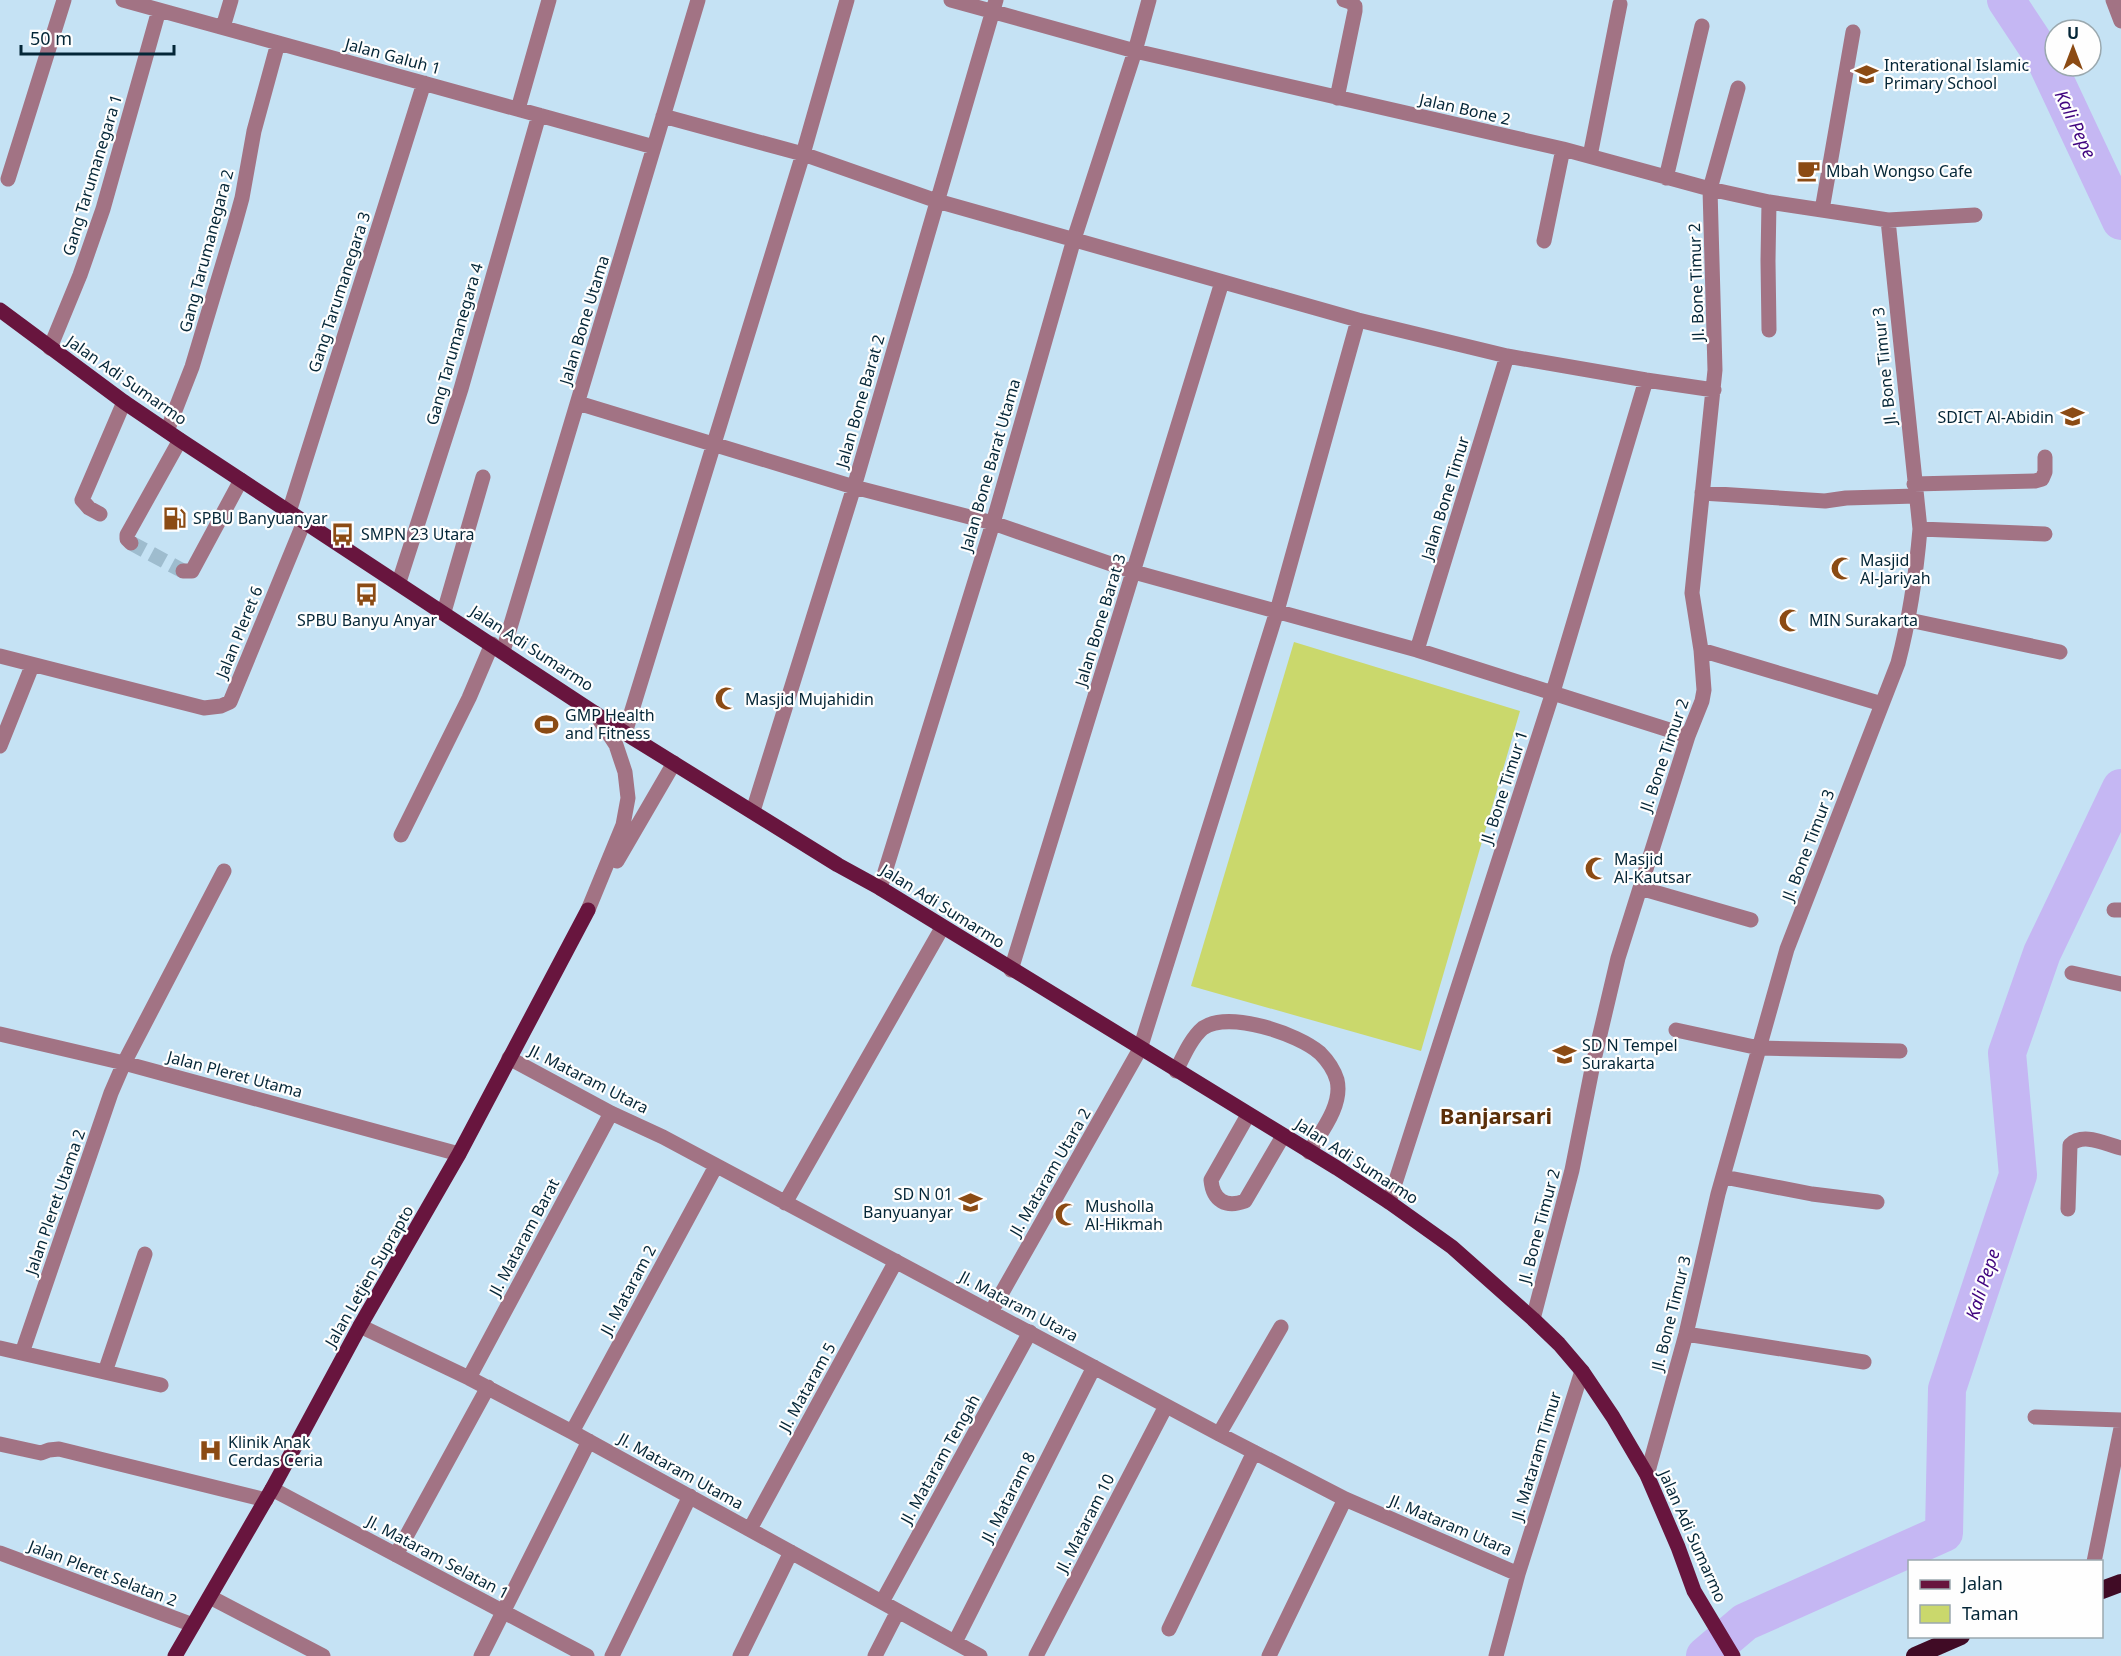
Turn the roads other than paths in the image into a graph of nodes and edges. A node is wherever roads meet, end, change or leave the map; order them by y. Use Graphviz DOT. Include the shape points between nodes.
graph roads {
  1 [pos="64,0"];
  2 [pos="123,0"];
  3 [pos="231,0"];
  4 [pos="549,0"];
  5 [pos="698,0"];
  6 [pos="847,0"];
  7 [pos="951,0"];
  8 [pos="1149,0"];
  9 [pos="1344,0"];
  10 [pos="2113,0"];
  11 [pos="2121,2"];
  12 [pos="1620,4"];
  13 [pos="994,6"];
  14 [pos="159,10"];
  15 [pos="2121,21"];
  16 [pos="1702,26"];
  17 [pos="223,27"];
  18 [pos="1853,32"];
  19 [pos="278,43"];
  20 [pos="1135,51"];
  21 [pos="424,83"];
  22 [pos="1738,88"];
  23 [pos="1336,98"];
  24 [pos="518,109"];
  25 [pos="539,115"];
  26 [pos="663,116"];
  27 [pos="654,147"];
  28 [pos="1563,149"];
  29 [pos="803,154"];
  30 [pos="1590,156"];
  31 [pos="1666,178"];
  32 [pos="8,179"];
  33 [pos="1710,189"];
  34 [pos="937,201"];
  35 [pos="1769,202"];
  36 [pos="1822,210"];
  37 [pos="1975,215"];
  38 [pos="1888,220"];
  39 [pos="1074,239"];
  40 [pos="1544,241"];
  41 [pos="1222,282"];
  42 [pos="0,310"];
  43 [pos="1358,320"];
  44 [pos="1769,330"];
  45 [pos="50,348"];
  46 [pos="1507,356"];
  47 [pos="1646,380"];
  48 [pos="1714,390"];
  49 [pos="124,402"];
  50 [pos="578,403"];
  51 [pos="173,435"];
  52 [pos="714,445"];
  53 [pos="2045,457"];
  54 [pos="483,477"];
  55 [pos="241,480"];
  56 [pos="854,487"];
  57 [pos="1915,490"];
  58 [pos="1702,493"];
  59 [pos="289,512"];
  60 [pos="100,514"];
  61 [pos="304,522"];
  62 [pos="993,523"];
  63 [pos="1920,528"];
  64 [pos="2045,534"];
  65 [pos="131,543"];
  66 [pos="183,571"];
  67 [pos="1134,572"];
  68 [pos="399,582"];
  69 [pos="1277,611"];
  70 [pos="444,612"];
  71 [pos="1910,620"];
  72 [pos="498,648"];
  73 [pos="1417,650"];
  74 [pos="1701,650"];
  75 [pos="2060,652"];
  76 [pos="0,656"];
  77 [pos="33,666"];
  78 [pos="1553,692"];
  79 [pos="1882,704"];
  80 [pos="593,711"];
  81 [pos="625,733"];
  82 [pos="1688,736"];
  83 [pos="0,746"];
  84 [pos="674,764"];
  85 [pos="753,811"];
  86 [pos="401,836"];
  87 [pos="224,871"];
  88 [pos="879,888"];
  89 [pos="1641,888"];
  90 [pos="588,910"];
  91 [pos="1751,920"];
  92 [pos="942,928"];
  93 [pos="1011,970"];
  94 [pos="2072,973"];
  95 [pos="2121,984"];
  96 [pos="1676,1030"];
  97 [pos="0,1034"];
  98 [pos="1759,1048"];
  99 [pos="1140,1049"];
  100 [pos="1900,1051"];
  101 [pos="509,1058"];
  102 [pos="124,1063"];
  103 [pos="1176,1071"];
  104 [pos="611,1113"];
  105 [pos="1248,1114"];
  106 [pos="1283,1136"];
  107 [pos="2121,1148"];
  108 [pos="1309,1152"];
  109 [pos="459,1154"];
  110 [pos="716,1166"];
  111 [pos="1724,1177"];
  112 [pos="1389,1202"];
  113 [pos="1877,1202"];
  114 [pos="785,1203"];
  115 [pos="2068,1209"];
  116 [pos="145,1254"];
  117 [pos="896,1261"];
  118 [pos="991,1312"];
  119 [pos="1533,1319"];
  120 [pos="360,1326"];
  121 [pos="1281,1327"];
  122 [pos="1030,1332"];
  123 [pos="1686,1334"];
  124 [pos="0,1348"];
  125 [pos="22,1353"];
  126 [pos="1864,1362"];
  127 [pos="1094,1367"];
  128 [pos="1582,1371"];
  129 [pos="105,1372"];
  130 [pos="469,1378"];
  131 [pos="161,1385"];
  132 [pos="488,1388"];
  133 [pos="1166,1406"];
  134 [pos="2035,1417"];
  135 [pos="2121,1420"];
  136 [pos="2121,1428"];
  137 [pos="572,1432"];
  138 [pos="1219,1434"];
  139 [pos="590,1441"];
  140 [pos="0,1444"];
  141 [pos="1254,1452"];
  142 [pos="1647,1475"];
  143 [pos="269,1494"];
  144 [pos="690,1496"];
  145 [pos="1345,1498"];
  146 [pos="750,1529"];
  147 [pos="791,1552"];
  148 [pos="0,1553"];
  149 [pos="396,1554"];
  150 [pos="2094,1560"];
  151 [pos="1518,1574"];
  152 [pos="210,1597"];
  153 [pos="882,1602"];
  154 [pos="898,1611"];
  155 [pos="504,1612"];
  156 [pos="194,1626"];
  157 [pos="1169,1629"];
  158 [pos="1956,1638"];
  159 [pos="955,1642"];
  160 [pos="175,1656"];
  161 [pos="323,1656"];
  162 [pos="482,1656"];
  163 [pos="587,1656"];
  164 [pos="612,1656"];
  165 [pos="740,1656"];
  166 [pos="875,1656"];
  167 [pos="980,1656"];
  168 [pos="1036,1656"];
  169 [pos="1269,1656"];
  170 [pos="1496,1656"];
  171 [pos="1733,1656"];
  172 [pos="1915,1656"];
  1 -- 32 [label="street"];
  2 -- 14 [label="street, Jalan Galuh 1"];
  3 -- 17 [label="street"];
  4 -- 24 [label="street"];
  5 -- 26 [label="street, Jalan Bone Utama"];
  6 -- 29 [label="street"];
  7 -- 13 [label="street, Jalan Bone 2"];
  8 -- 20 [label="street, Jalan Bone Barat Utama"];
  9 -- 23 [label="street" via="1354,6 1354,11"];
  10 -- 11 [label="street"];
  10 -- 15 [label="street"];
  12 -- 30 [label="street"];
  13 -- 20 [label="street, Jalan Bone 2"];
  13 -- 34 [label="street, Jalan Bone Barat 2"];
  14 -- 17 [label="street, Jalan Galuh 1"];
  14 -- 45 [label="street, Gang Tarumanegara 1" via="103,209"];
  16 -- 31 [label="street"];
  17 -- 19 [label="street, Jalan Galuh 1"];
  18 -- 36 [label="street"];
  19 -- 21 [label="street, Jalan Galuh 1"];
  19 -- 51 [label="street, Gang Tarumanegara 2" via="254,131 242,198"];
  20 -- 23 [label="street, Jalan Bone 2"];
  20 -- 39 [label="street, Jalan Bone Barat Utama"];
  21 -- 24 [label="street, Jalan Galuh 1"];
  21 -- 59 [label="street, Gang Tarumanegara 3"];
  22 -- 33 [label="street, Jl. Bone Timur 2"];
  23 -- 28 [label="street, Jalan Bone 2"];
  24 -- 25 [label="street, Jalan Galuh 1"];
  25 -- 27 [label="street, Jalan Galuh 1"];
  25 -- 68 [label="street, Gang Tarumanegara 4" via="461,389"];
  26 -- 27 [label="street, Jalan Bone Utama"];
  26 -- 29 [label="street"];
  27 -- 50 [label="street, Jalan Bone Utama"];
  28 -- 30 [label="street, Jalan Bone 2"];
  28 -- 40 [label="street"];
  29 -- 34 [label="street"];
  29 -- 52 [label="street"];
  30 -- 31 [label="street, Jalan Bone 2"];
  31 -- 33 [label="street, Jalan Bone 2"];
  33 -- 35 [label="street, Jalan Bone 2"];
  33 -- 48 [label="street, Jl. Bone Timur 2"];
  34 -- 39 [label="street"];
  34 -- 56 [label="street, Jalan Bone Barat 2"];
  35 -- 36 [label="street, Jalan Bone 2"];
  35 -- 44 [label="street"];
  36 -- 38 [label="street, Jalan Bone 2"];
  37 -- 38 [label="street, Jalan Bone 2"];
  38 -- 57 [label="street, Jl. Bone Timur 3"];
  39 -- 41 [label="street"];
  39 -- 62 [label="street, Jalan Bone Barat Utama"];
  41 -- 43 [label="street"];
  41 -- 67 [label="street, Jalan Bone Barat 3"];
  42 -- 45 [label="main road, Jalan Adi Sumarmo"];
  43 -- 46 [label="street"];
  43 -- 69 [label="street, Jl. Mataram Utara 2"];
  45 -- 49 [label="main road, Jalan Adi Sumarmo"];
  46 -- 47 [label="street"];
  46 -- 73 [label="street, Jalan Bone Timur"];
  47 -- 48 [label="street"];
  47 -- 78 [label="street, Jl. Bone Timur 1"];
  48 -- 58 [label="street, Jl. Bone Timur 2"];
  49 -- 51 [label="main road, Jalan Adi Sumarmo"];
  49 -- 60 [label="street" via="82,500"];
  50 -- 52 [label="street"];
  50 -- 72 [label="street, Jalan Bone Utama"];
  51 -- 55 [label="main road, Jalan Adi Sumarmo"];
  51 -- 65 [label="street, Gang Tarumanegara 2" via="127,535"];
  52 -- 56 [label="street"];
  52 -- 81 [label="street"];
  53 -- 57 [label="street" via="2042,479"];
  54 -- 70 [label="street"];
  55 -- 59 [label="main road, Jalan Adi Sumarmo"];
  55 -- 66 [label="street" via="192,571"];
  56 -- 62 [label="street"];
  56 -- 85 [label="street, Jalan Bone Barat 2"];
  57 -- 58 [label="street" via="1826,501"];
  57 -- 63 [label="street, Jl. Bone Timur 3"];
  58 -- 74 [label="street, Jl. Bone Timur 2" via="1692,593"];
  59 -- 61 [label="main road, Jalan Adi Sumarmo"];
  61 -- 68 [label="main road, Jalan Adi Sumarmo"];
  61 -- 77 [label="street, Jalan Pleret 6" via="230,702 204,708"];
  62 -- 67 [label="street"];
  62 -- 88 [label="street, Jalan Bone Barat Utama"];
  63 -- 64 [label="street"];
  63 -- 71 [label="street, Jl. Bone Timur 3"];
  67 -- 69 [label="street"];
  67 -- 93 [label="street, Jalan Bone Barat 3"];
  68 -- 70 [label="main road, Jalan Adi Sumarmo"];
  69 -- 73 [label="street"];
  69 -- 99 [label="street, Jl. Mataram Utara 2"];
  70 -- 72 [label="main road, Jalan Adi Sumarmo"];
  71 -- 75 [label="street"];
  71 -- 79 [label="street, Jl. Bone Timur 3"];
  72 -- 80 [label="main road, Jalan Adi Sumarmo"];
  72 -- 86 [label="street, Jalan Bone Utama"];
  73 -- 78 [label="street"];
  74 -- 79 [label="street"];
  74 -- 82 [label="street, Jl. Bone Timur 2" via="1704,690"];
  76 -- 77 [label="street"];
  77 -- 83 [label="street"];
  78 -- 82 [label="street"];
  78 -- 112 [label="street, Jl. Bone Timur 1"];
  79 -- 98 [label="street, Jl. Bone Timur 3" via="1787,949"];
  80 -- 81 [label="main road, Jalan Adi Sumarmo"];
  80 -- 90 [label="street" via="616,745 628,798 623,825"];
  81 -- 84 [label="main road, Jalan Adi Sumarmo"];
  82 -- 89 [label="street, Jl. Bone Timur 2"];
  84 -- 85 [label="main road, Jalan Adi Sumarmo"];
  84 -- 90 [label="street"];
  85 -- 88 [label="main road, Jalan Adi Sumarmo"];
  87 -- 102 [label="street, Jalan Pleret Utama 2"];
  88 -- 92 [label="main road, Jalan Adi Sumarmo"];
  89 -- 91 [label="street"];
  89 -- 119 [label="street, Jl. Bone Timur 2" via="1618,958 1572,1170"];
  90 -- 101 [label="main road, Jalan Letjen Suprapto"];
  92 -- 93 [label="main road, Jalan Adi Sumarmo"];
  92 -- 114 [label="street"];
  93 -- 99 [label="main road, Jalan Adi Sumarmo"];
  94 -- 95 [label="street"];
  96 -- 98 [label="street"];
  97 -- 102 [label="street, Jalan Pleret Utama"];
  98 -- 100 [label="street"];
  98 -- 111 [label="street, Jl. Bone Timur 3"];
  99 -- 103 [label="main road, Jalan Adi Sumarmo"];
  99 -- 118 [label="street, Jl. Mataram Utara 2"];
  101 -- 104 [label="street, Jl. Mataram Utara"];
  101 -- 109 [label="main road, Jalan Letjen Suprapto"];
  102 -- 109 [label="street, Jalan Pleret Utama"];
  102 -- 125 [label="street, Jalan Pleret Utama 2"];
  103 -- 105 [label="main road, Jalan Adi Sumarmo"];
  103 -- 108 [label="street" via="1203,1028 1220,1022 1246,1023 1277,1031 1318,1052 1338,1082 1330,1116"];
  104 -- 110 [label="street, Jl. Mataram Utara"];
  104 -- 130 [label="street, Jl. Mataram Barat"];
  105 -- 106 [label="main road, Jalan Adi Sumarmo"];
  105 -- 106 [label="street" via="1210,1180 1219,1200 1233,1205 1245,1201"];
  106 -- 108 [label="main road, Jalan Adi Sumarmo"];
  107 -- 115 [label="street" via="2083,1138 2070,1145"];
  108 -- 112 [label="main road, Jalan Adi Sumarmo"];
  109 -- 120 [label="main road, Jalan Letjen Suprapto"];
  110 -- 114 [label="street, Jl. Mataram Utara"];
  110 -- 137 [label="street, Jl. Mataram 2"];
  111 -- 113 [label="street"];
  111 -- 123 [label="street, Jl. Bone Timur 3"];
  112 -- 119 [label="main road, Jalan Adi Sumarmo" via="1452,1247"];
  114 -- 117 [label="street, Jl. Mataram Utara"];
  116 -- 129 [label="street"];
  117 -- 118 [label="street, Jl. Mataram Utara"];
  117 -- 146 [label="street, Jl. Mataram 5"];
  118 -- 122 [label="street, Jl. Mataram Utara"];
  119 -- 128 [label="main road, Jalan Adi Sumarmo"];
  120 -- 130 [label="street, Jl. Mataram Utama"];
  120 -- 143 [label="main road, Jalan Letjen Suprapto"];
  121 -- 138 [label="street"];
  122 -- 127 [label="street, Jl. Mataram Utara"];
  122 -- 153 [label="street, Jl. Mataram Tengah"];
  123 -- 126 [label="street"];
  123 -- 142 [label="street, Jl. Bone Timur 3"];
  124 -- 125 [label="street"];
  125 -- 129 [label="street"];
  127 -- 133 [label="street, Jl. Mataram Utara"];
  127 -- 159 [label="street, Jl. Mataram 8"];
  128 -- 142 [label="main road, Jalan Adi Sumarmo"];
  128 -- 151 [label="street, Jl. Mataram Timur"];
  129 -- 131 [label="street"];
  130 -- 132 [label="street, Jl. Mataram Utama"];
  132 -- 137 [label="street, Jl. Mataram Utama"];
  132 -- 149 [label="street"];
  133 -- 138 [label="street, Jl. Mataram Utara"];
  133 -- 168 [label="street, Jl. Mataram 10"];
  134 -- 135 [label="street"];
  136 -- 150 [label="street"];
  137 -- 139 [label="street, Jl. Mataram Utama"];
  138 -- 141 [label="street, Jl. Mataram Utara"];
  139 -- 144 [label="street, Jl. Mataram Utama"];
  139 -- 155 [label="street"];
  140 -- 143 [label="street, Jl. Mataram Selatan 1" via="41,1453 59,1449"];
  141 -- 145 [label="street, Jl. Mataram Utara"];
  141 -- 157 [label="street"];
  142 -- 171 [label="main road, Jalan Adi Sumarmo" via="1694,1591"];
  143 -- 149 [label="street, Jl. Mataram Selatan 1"];
  143 -- 152 [label="main road, Jalan Letjen Suprapto"];
  144 -- 146 [label="street, Jl. Mataram Utama"];
  144 -- 164 [label="street"];
  145 -- 151 [label="street, Jl. Mataram Utara"];
  145 -- 169 [label="street"];
  146 -- 147 [label="street, Jl. Mataram Utama"];
  147 -- 153 [label="street, Jl. Mataram Utama"];
  147 -- 165 [label="street"];
  148 -- 156 [label="street, Jalan Pleret Selatan 2"];
  149 -- 155 [label="street, Jl. Mataram Selatan 1"];
  151 -- 170 [label="street, Jl. Mataram Timur"];
  152 -- 156 [label="main road, Jalan Letjen Suprapto"];
  152 -- 161 [label="street"];
  153 -- 154 [label="street, Jl. Mataram Utama"];
  154 -- 159 [label="street, Jl. Mataram Utama"];
  154 -- 166 [label="street"];
  155 -- 162 [label="street"];
  155 -- 163 [label="street, Jl. Mataram Selatan 1"];
  156 -- 160 [label="main road, Jalan Letjen Suprapto"];
  158 -- 172 [label="highway"];
  159 -- 167 [label="street, Jl. Mataram Utama"];
}
